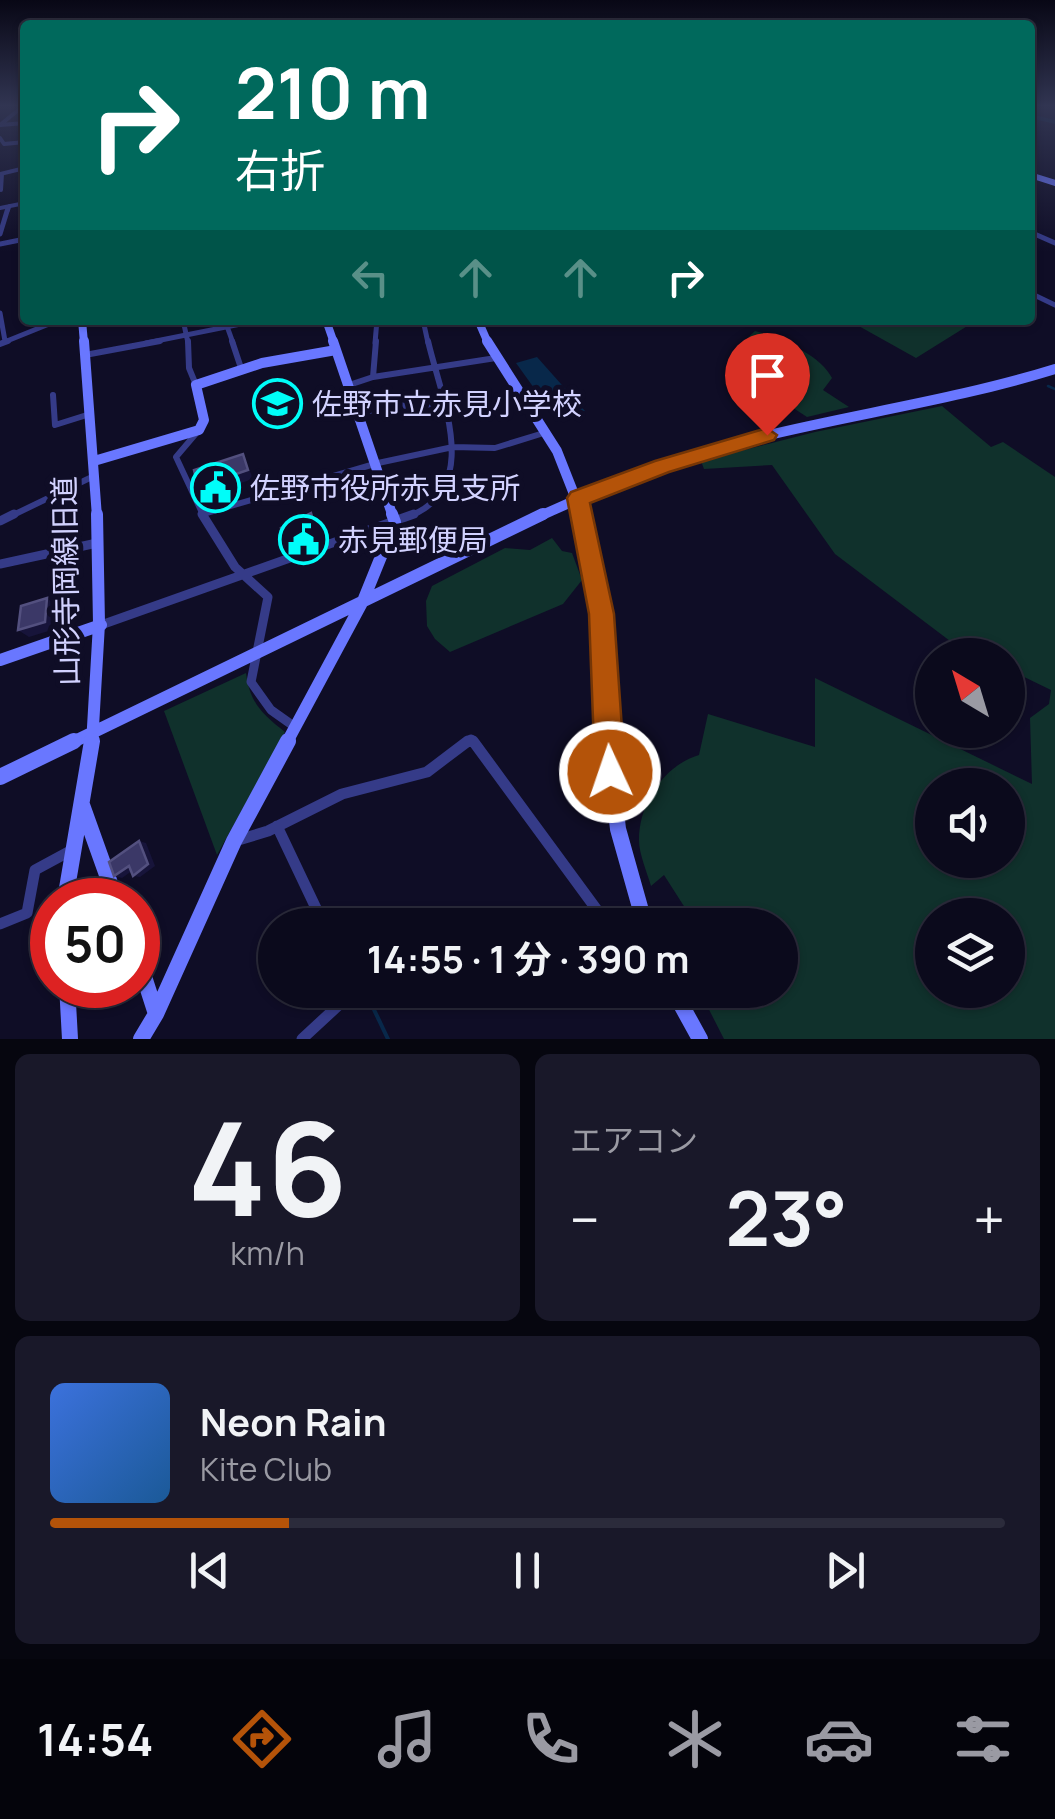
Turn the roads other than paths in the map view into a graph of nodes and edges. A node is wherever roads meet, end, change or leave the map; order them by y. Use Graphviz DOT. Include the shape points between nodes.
graph roads {
  1 [pos="1,174"];
  2 [pos="1,190"];
  3 [pos="20,203"];
  4 [pos="9,206"];
  5 [pos="0,208"];
  6 [pos="0,234"];
  7 [pos="0,313"];
  8 [pos="46,325"];
  9 [pos="82,325"];
  10 [pos="184,325"];
  11 [pos="241,325"];
  12 [pos="328,325"];
  13 [pos="377,325"];
  14 [pos="424,325"];
  15 [pos="480,325"];
  16 [pos="228,328"];
  17 [pos="188,338"];
  18 [pos="2,342"];
  19 [pos="336,350"];
  20 [pos="85,354"];
  21 [pos="496,358"];
  22 [pos="434,368"];
  23 [pos="1055,368"];
  24 [pos="242,371"];
  25 [pos="373,377"];
  26 [pos="196,385"];
  27 [pos="349,385"];
  28 [pos="52,395"];
  29 [pos="442,401"];
  30 [pos="360,413"];
  31 [pos="90,414"];
  32 [pos="199,430"];
  33 [pos="547,432"];
  34 [pos="453,447"];
  35 [pos="378,463"];
  36 [pos="94,469"];
  37 [pos="578,498"];
  38 [pos="204,514"];
  39 [pos="0,521"];
  40 [pos="395,522"];
  41 [pos="97,543"];
  42 [pos="0,564"];
  43 [pos="243,576"];
  44 [pos="363,601"];
  45 [pos="101,625"];
  46 [pos="252,655"];
  47 [pos="0,660"];
  48 [pos="295,728"];
  49 [pos="94,732"];
  50 [pos="0,776"];
  51 [pos="82,805"];
  52 [pos="277,826"];
  53 [pos="234,842"];
  54 [pos="73,849"];
  55 [pos="68,878"];
  56 [pos="108,878"];
  57 [pos="316,908"];
  58 [pos="595,908"];
  59 [pos="641,908"];
  60 [pos="0,924"];
  61 [pos="68,1008"];
  62 [pos="154,1008"];
  63 [pos="335,1008"];
  64 [pos="683,1008"];
  65 [pos="156,1014"];
  66 [pos="70,1039"];
  67 [pos="141,1039"];
  68 [pos="302,1039"];
  69 [pos="700,1039"];
  1 -- 2 [label="street"];
  3 -- 4 [label="street"];
  4 -- 5 [label="street"];
  4 -- 6 [label="street"];
  7 -- 18 [label="street"];
  8 -- 18 [label="street"];
  9 -- 20 [label="street, 山形寺岡線旧道"];
  10 -- 17 [label="street"];
  11 -- 16 [label="street"];
  12 -- 19 [label="street"];
  13 -- 25 [label="street"];
  14 -- 22 [label="street"];
  15 -- 21 [label="street"];
  16 -- 17 [label="street"];
  16 -- 24 [label="street"];
  17 -- 20 [label="street"];
  17 -- 26 [label="street" via="186,362"];
  19 -- 24 [label="street"];
  19 -- 27 [label="street"];
  20 -- 31 [label="street, 山形寺岡線旧道"];
  21 -- 22 [label="street"];
  21 -- 33 [label="street"];
  22 -- 25 [label="street"];
  22 -- 29 [label="street"];
  23 -- 37 [label="street" via="980,391 734,444"];
  24 -- 26 [label="street"];
  25 -- 27 [label="street"];
  26 -- 32 [label="street" via="204,420"];
  27 -- 30 [label="street"];
  28 -- 31 [label="street" via="55,426"];
  29 -- 30 [label="street"];
  29 -- 34 [label="street"];
  30 -- 35 [label="street"];
  31 -- 36 [label="street, 山形寺岡線旧道"];
  32 -- 36 [label="street"];
  32 -- 38 [label="street" via="176,457 182,481"];
  33 -- 34 [label="street" via="495,448"];
  33 -- 37 [label="street"];
  34 -- 35 [label="street"];
  34 -- 40 [label="street" via="453,476 444,492"];
  35 -- 38 [label="street"];
  35 -- 40 [label="street"];
  36 -- 39 [label="street"];
  36 -- 41 [label="street, 山形寺岡線旧道"];
  37 -- 44 [label="street"];
  37 -- 59 [label="street" via="602,614 616,812"];
  38 -- 43 [label="street"];
  40 -- 43 [label="street"];
  40 -- 44 [label="street"];
  41 -- 42 [label="street"];
  41 -- 45 [label="street, 山形寺岡線旧道"];
  43 -- 45 [label="street"];
  43 -- 46 [label="street" via="268,597"];
  44 -- 46 [label="street"];
  44 -- 48 [label="street"];
  45 -- 47 [label="street"];
  45 -- 49 [label="street, 山形寺岡線旧道"];
  46 -- 48 [label="street" via="256,699"];
  46 -- 49 [label="street"];
  48 -- 53 [label="street"];
  49 -- 50 [label="street"];
  49 -- 51 [label="street, 山形寺岡線旧道"];
  51 -- 54 [label="street, 山形寺岡線旧道"];
  51 -- 56 [label="street"];
  52 -- 53 [label="street"];
  52 -- 57 [label="street"];
  52 -- 58 [label="street" via="342,794 427,772 471,740"];
  53 -- 65 [label="street"];
  54 -- 55 [label="street, 山形寺岡線旧道"];
  54 -- 60 [label="street" via="35,870 28,913"];
  61 -- 66 [label="street"];
  62 -- 65 [label="street"];
  63 -- 68 [label="street"];
  64 -- 69 [label="street"];
  65 -- 67 [label="street"];
}
